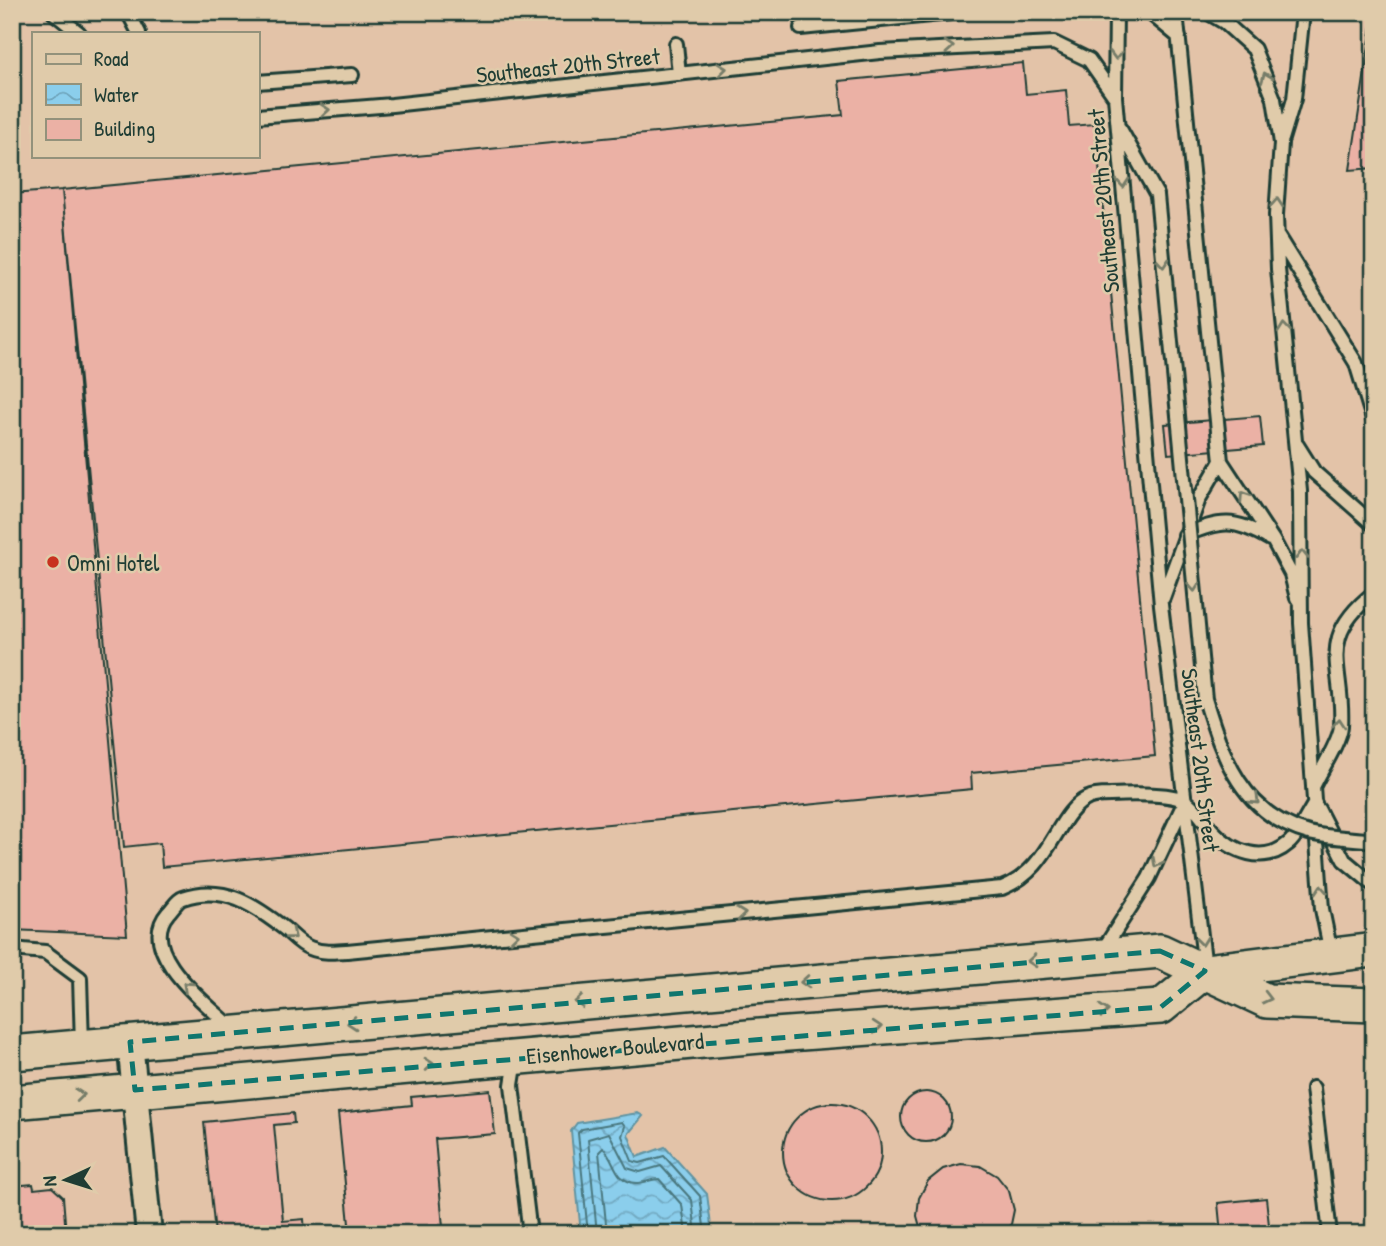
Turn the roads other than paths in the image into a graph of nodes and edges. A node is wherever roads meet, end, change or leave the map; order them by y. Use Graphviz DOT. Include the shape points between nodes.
graph roads {
  1 [pos="53,12"];
  2 [pos="128,12"];
  3 [pos="961,12"];
  4 [pos="1116,12"];
  5 [pos="1149,12"];
  6 [pos="1176,12"];
  7 [pos="1207,12"];
  8 [pos="1295,12"];
  9 [pos="1303,12"];
  10 [pos="834,19"];
  11 [pos="1302,28"];
  12 [pos="801,29"];
  13 [pos="78,32"];
  14 [pos="138,32"];
  15 [pos="1179,37"];
  16 [pos="676,44"];
  17 [pos="679,74"];
  18 [pos="352,75"];
  19 [pos="259,82"];
  20 [pos="1115,97"];
  21 [pos="259,116"];
  22 [pos="1118,126"];
  23 [pos="1281,143"];
  24 [pos="1277,235"];
  25 [pos="1374,422"];
  26 [pos="1296,444"];
  27 [pos="1221,461"];
  28 [pos="1374,525"];
  29 [pos="1185,535"];
  30 [pos="1273,540"];
  31 [pos="1374,593"];
  32 [pos="1161,605"];
  33 [pos="1301,623"];
  34 [pos="1314,785"];
  35 [pos="1185,801"];
  36 [pos="1315,803"];
  37 [pos="1374,841"];
  38 [pos="1374,885"];
  39 [pos="12,949"];
  40 [pos="1374,950"];
  41 [pos="1100,955"];
  42 [pos="1331,957"];
  43 [pos="1374,969"];
  44 [pos="1205,971"];
  45 [pos="1374,1005"];
  46 [pos="237,1033"];
  47 [pos="130,1042"];
  48 [pos="82,1047"];
  49 [pos="12,1053"];
  50 [pos="516,1056"];
  51 [pos="1313,1088"];
  52 [pos="135,1090"];
  53 [pos="12,1102"];
  54 [pos="149,1234"];
  55 [pos="530,1234"];
  56 [pos="1330,1234"];
  1 -- 13 [label="lane"];
  2 -- 14 [label="lane"];
  3 -- 10 [label="lane"];
  4 -- 20 [label="lane, one-way"];
  5 -- 15 [label="lane"];
  6 -- 15 [label="lane"];
  23 -- 7 [label="lane, one-way" via="1275,99 1254,49"];
  8 -- 11 [label="lane"];
  9 -- 11 [label="lane"];
  10 -- 12 [label="lane"];
  11 -- 23 [label="lane" via="1294,99"];
  15 -- 27 [label="lane"];
  16 -- 17 [label="lane"];
  17 -- 20 [label="lane, Southeast 20th Street, one-way" via="880,52 1054,43 1088,60"];
  21 -- 17 [label="lane, Southeast 20th Street, one-way"];
  18 -- 19 [label="lane"];
  20 -- 22 [label="lane, Southeast 20th Street"];
  22 -- 32 [label="lane, Southeast 20th Street, one-way"];
  22 -- 37 [label="lane, one-way, bridge" via="1157,195 1205,699 1221,751 1241,788 1273,817 1309,833"];
  24 -- 23 [label="lane, one-way"];
  24 -- 25 [label="lane" via="1356,363"];
  26 -- 24 [label="lane, one-way"];
  26 -- 28 [label="lane" via="1314,472"];
  33 -- 26 [label="lane, one-way"];
  27 -- 29 [label="lane"];
  30 -- 27 [label="lane, one-way"];
  29 -- 30 [label="lane" via="1219,522 1236,523"];
  29 -- 32 [label="lane"];
  30 -- 33 [label="lane" via="1291,574"];
  34 -- 31 [label="lane, one-way" via="1341,728 1335,652 1351,611"];
  32 -- 35 [label="lane, Southeast 20th Street"];
  33 -- 34 [label="lane"];
  34 -- 36 [label="lane"];
  35 -- 36 [label="lane" via="1224,843 1239,852 1257,854 1289,843"];
  35 -- 41 [label="lane, one-way" via="1149,878"];
  35 -- 44 [label="lane, Southeast 20th Street, one-way"];
  46 -- 35 [label="lane, one-way" via="174,974 166,956 163,918 180,899 207,893 232,895 251,904 307,948 323,952 988,890 1018,882 1032,870 1074,810 1088,798 1146,795"];
  36 -- 38 [label="lane" via="1344,860"];
  42 -- 36 [label="lane, one-way" via="1322,909"];
  39 -- 48 [label="lane" via="45,952 80,978"];
  40 -- 42 [label="street"];
  41 -- 44 [label="street" via="1160,951"];
  41 -- 46 [label="street, one-way"];
  42 -- 43 [label="street"];
  42 -- 44 [label="street"];
  44 -- 45 [label="street, one-way" via="1267,1001"];
  50 -- 44 [label="street, Eisenhower Boulevard, one-way" via="1161,1007"];
  46 -- 47 [label="street"];
  47 -- 48 [label="street"];
  47 -- 52 [label="street"];
  48 -- 49 [label="street"];
  52 -- 50 [label="street, Eisenhower Boulevard, one-way"];
  50 -- 55 [label="lane" via="512,1085"];
  51 -- 56 [label="lane"];
  53 -- 52 [label="street, Eisenhower Boulevard, one-way"];
  52 -- 54 [label="street"];
}
